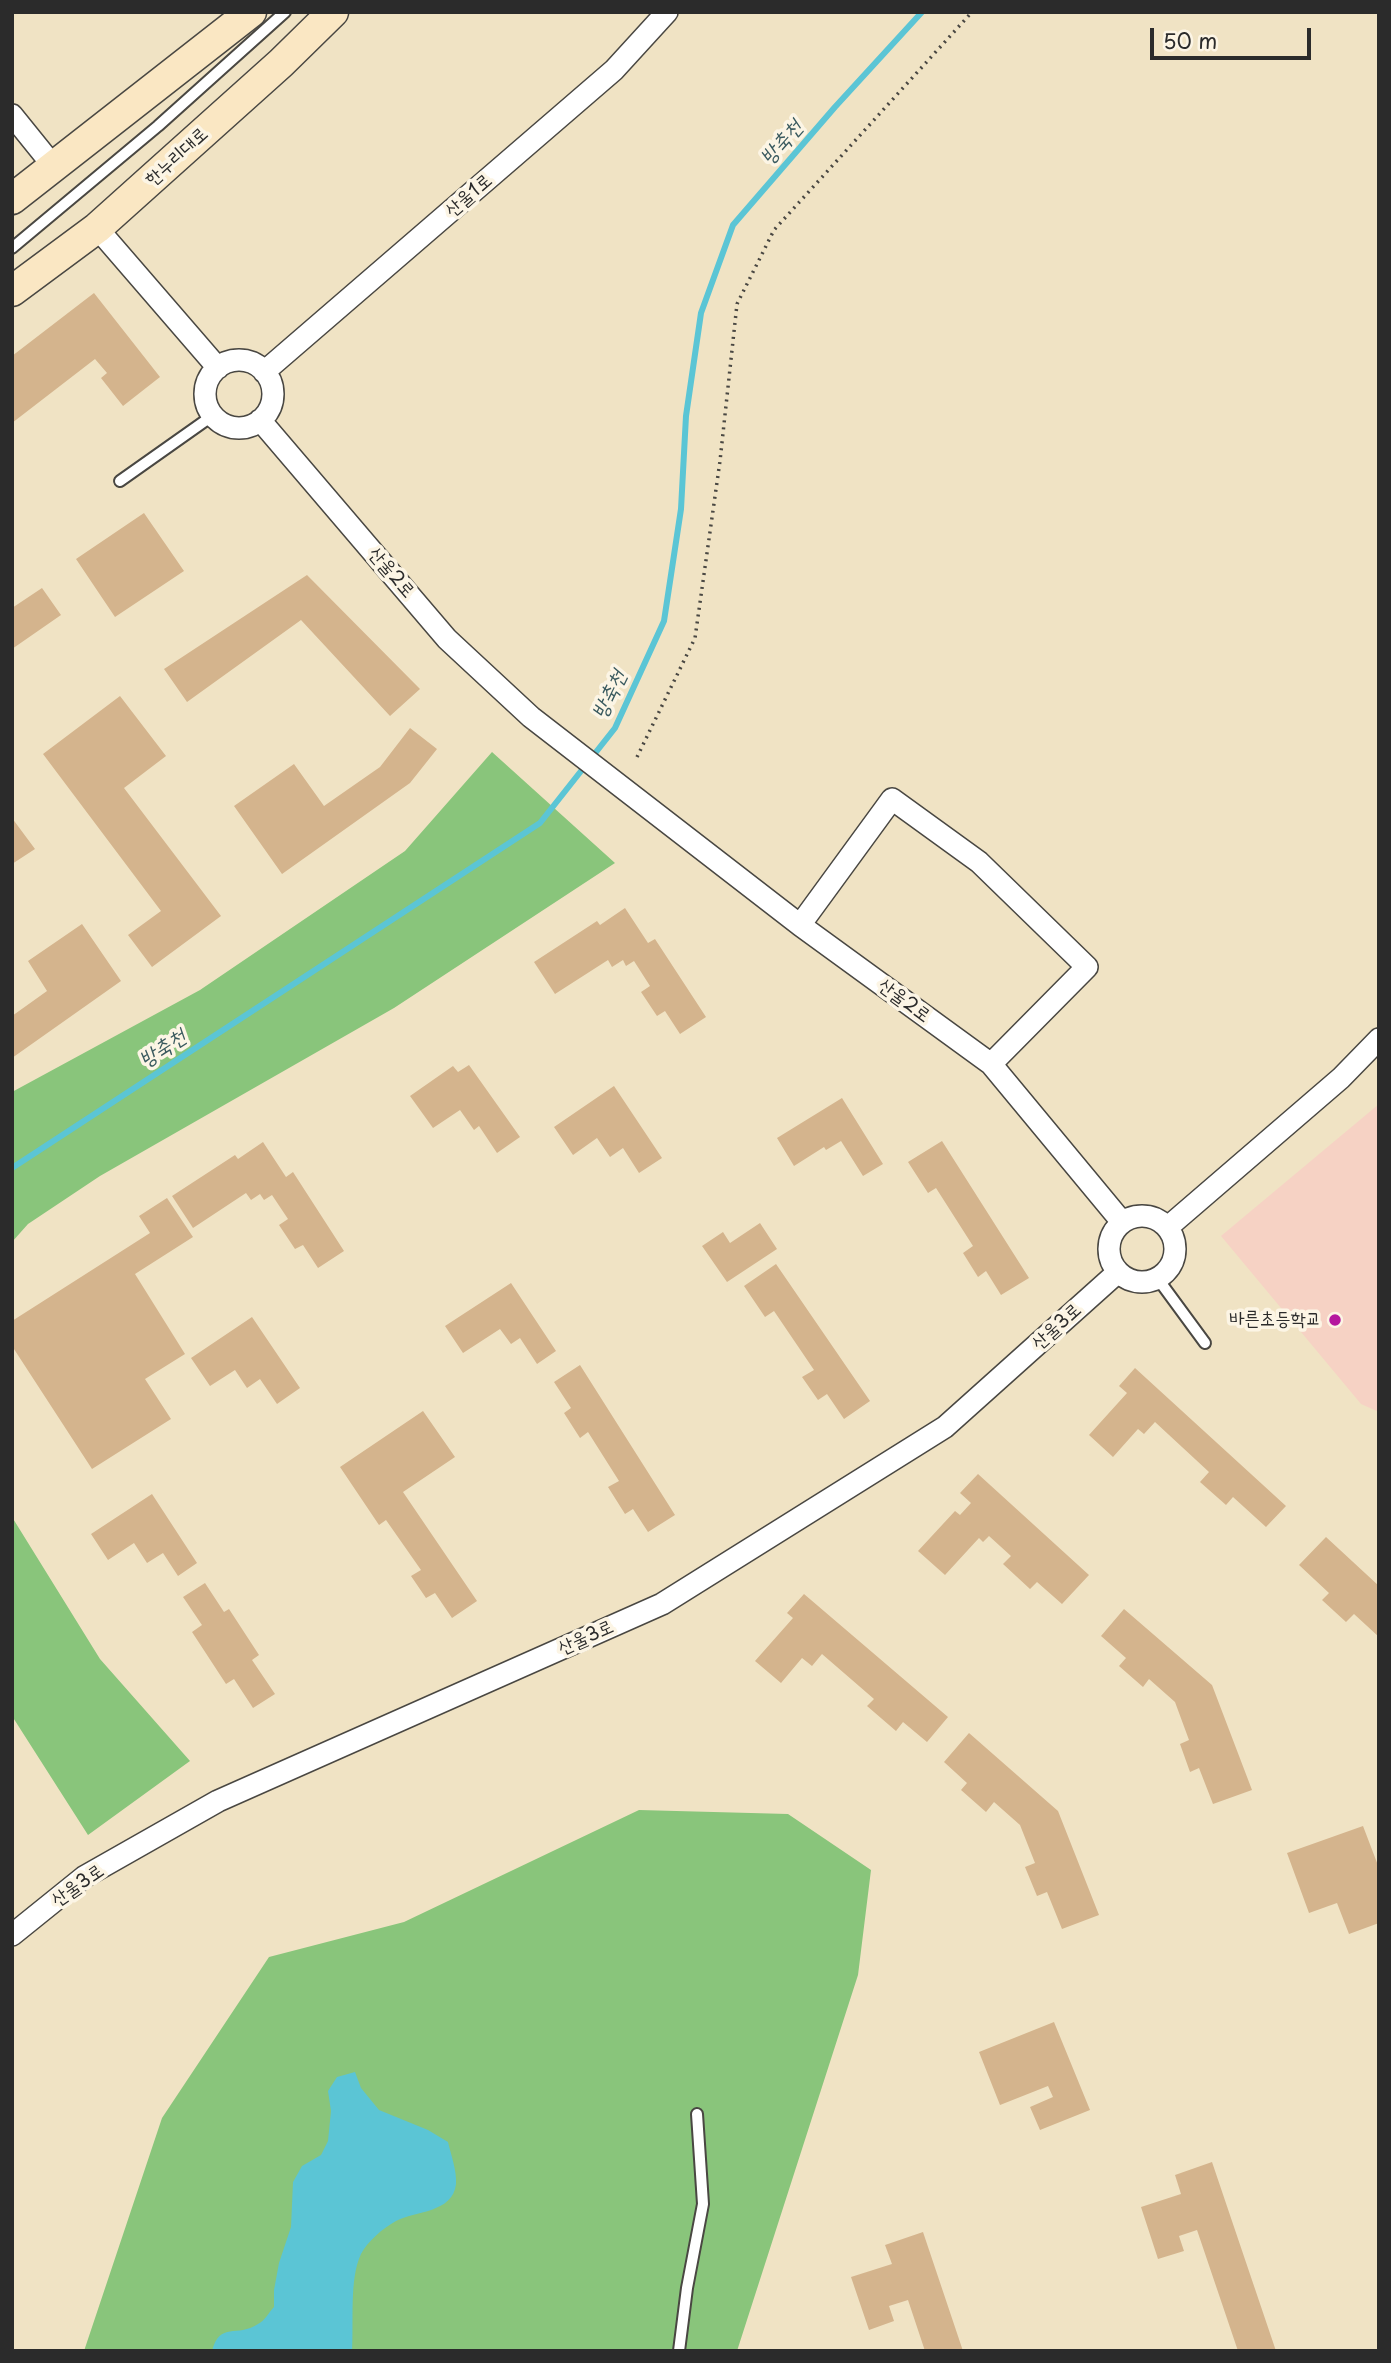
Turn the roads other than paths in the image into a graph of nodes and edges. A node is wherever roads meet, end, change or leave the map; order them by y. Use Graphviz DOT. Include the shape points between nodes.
graph roads {
  1 [pos="251,12"];
  2 [pos="285,12"];
  3 [pos="332,12"];
  4 [pos="667,12"];
  5 [pos="12,115"];
  6 [pos="54,167"];
  7 [pos="12,199"];
  8 [pos="97,228"];
  9 [pos="12,248"];
  10 [pos="12,291"];
  11 [pos="218,368"];
  12 [pos="264,372"];
  13 [pos="212,415"];
  14 [pos="260,420"];
  15 [pos="120,481"];
  16 [pos="800,925"];
  17 [pos="1379,1039"];
  18 [pos="991,1064"];
  19 [pos="1122,1222"];
  20 [pos="1168,1227"];
  21 [pos="1118,1272"];
  22 [pos="1158,1279"];
  23 [pos="1205,1343"];
  24 [pos="12,1935"];
  25 [pos="697,2114"];
  26 [pos="679,2351"];
  1 -- 6 [label="street"];
  2 -- 9 [label="lane"];
  3 -- 8 [label="street, 한누리대로"];
  4 -- 12 [label="street, 산울1로" via="614,70"];
  5 -- 6 [label="street"];
  6 -- 7 [label="street"];
  8 -- 10 [label="street, 한누리대로"];
  8 -- 11 [label="street"];
  11 -- 12 [label="street" via="241,360"];
  11 -- 13 [label="street" via="206,384"];
  12 -- 14 [label="street" via="272,400"];
  13 -- 14 [label="street" via="231,427 242,428"];
  13 -- 15 [label="lane"];
  14 -- 16 [label="street, 산울2로" via="447,639 531,716"];
  16 -- 18 [label="street, 산울2로"];
  16 -- 18 [label="street" via="892,799 979,862 1087,967"];
  17 -- 20 [label="street" via="1341,1078"];
  18 -- 19 [label="street, 산울2로"];
  19 -- 20 [label="street" via="1143,1215"];
  19 -- 21 [label="street" via="1114,1231 1109,1253"];
  20 -- 22 [label="street" via="1176,1253 1173,1264"];
  21 -- 22 [label="street" via="1137,1282"];
  21 -- 24 [label="street, 산울3로" via="945,1427 662,1604 218,1801 84,1877"];
  22 -- 23 [label="lane"];
  25 -- 26 [label="lane" via="703,2204"];
}
